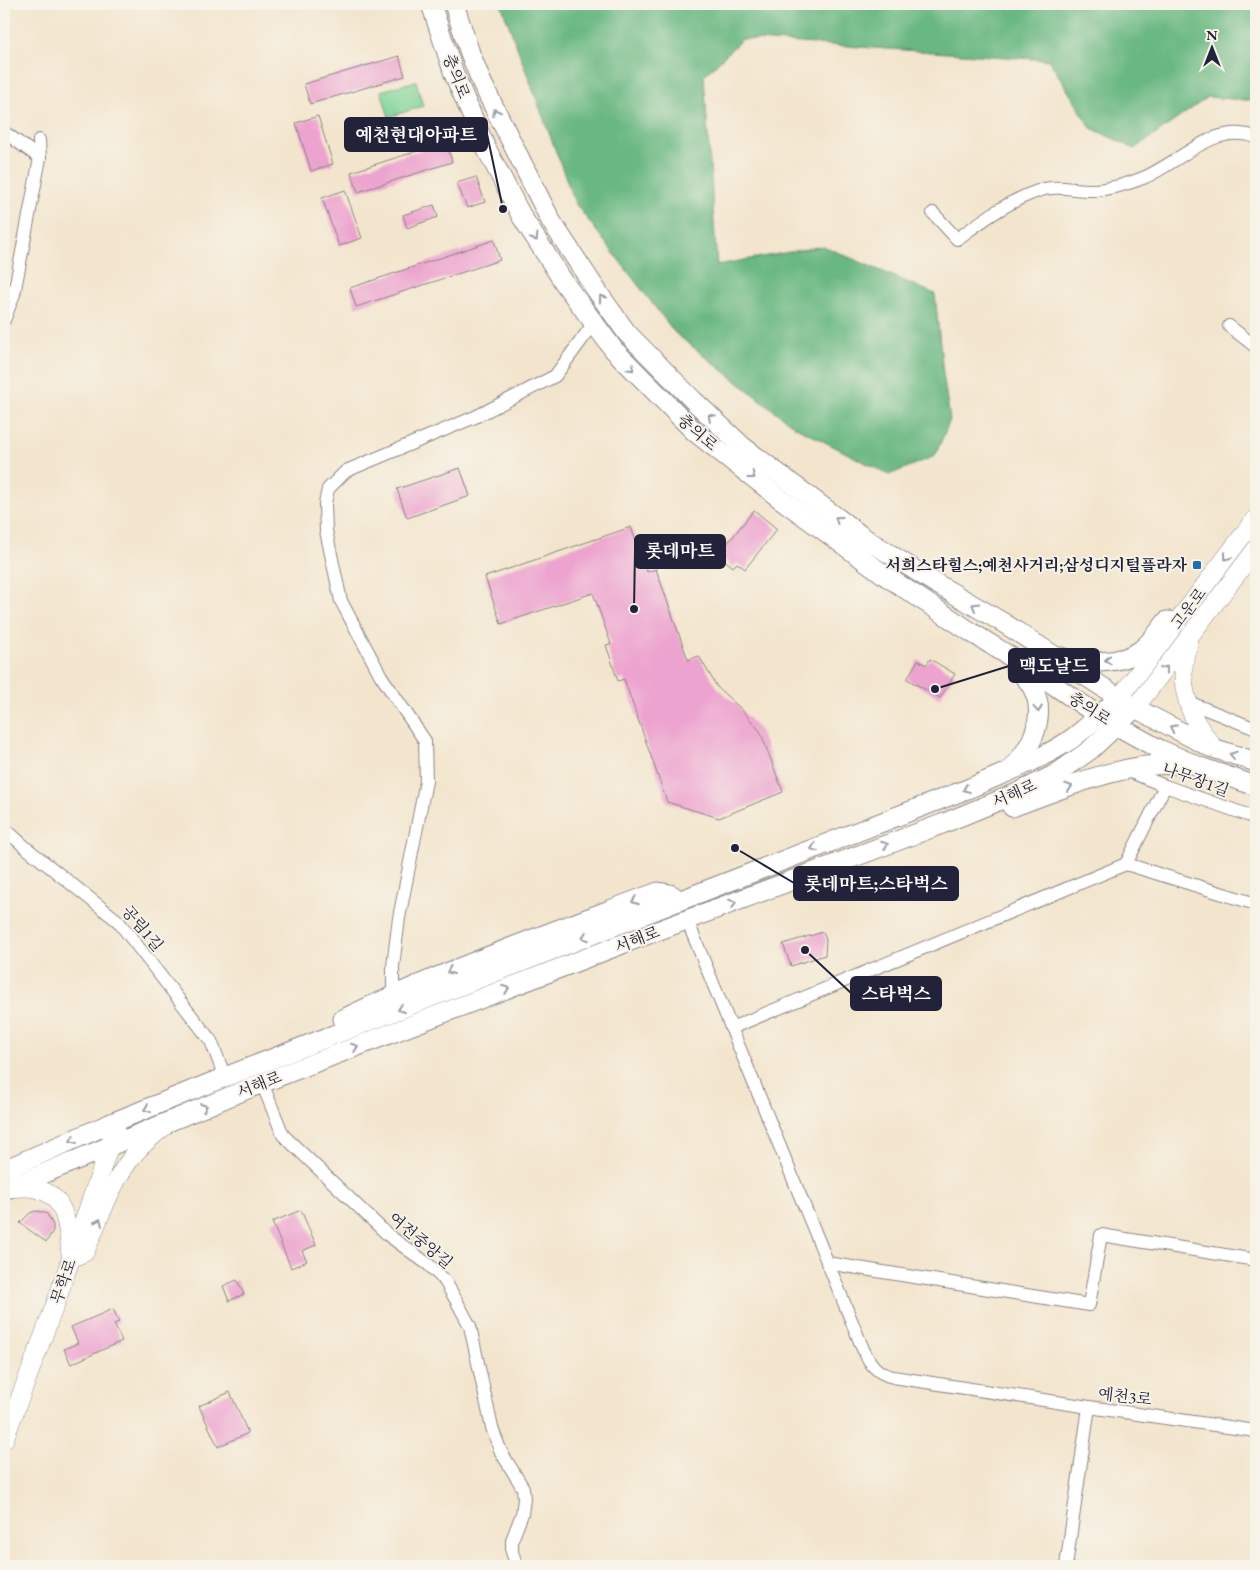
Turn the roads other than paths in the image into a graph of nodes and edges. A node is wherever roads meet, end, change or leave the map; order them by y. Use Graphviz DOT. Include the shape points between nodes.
graph roads {
  1 [pos="431,4"];
  2 [pos="454,4"];
  3 [pos="4,132"];
  4 [pos="1256,137"];
  5 [pos="39,140"];
  6 [pos="40,158"];
  7 [pos="532,185"];
  8 [pos="510,196"];
  9 [pos="933,213"];
  10 [pos="4,320"];
  11 [pos="594,323"];
  12 [pos="1229,326"];
  13 [pos="1256,347"];
  14 [pos="1256,518"];
  15 [pos="1256,549"];
  16 [pos="1002,622"];
  17 [pos="1177,622"];
  18 [pos="1193,632"];
  19 [pos="991,644"];
  20 [pos="1044,650"];
  21 [pos="1120,697"];
  22 [pos="1188,702"];
  23 [pos="1136,708"];
  24 [pos="1099,716"];
  25 [pos="1116,725"];
  26 [pos="1256,729"];
  27 [pos="1210,747"];
  28 [pos="1256,762"];
  29 [pos="1200,766"];
  30 [pos="1010,770"];
  31 [pos="1126,770"];
  32 [pos="1164,786"];
  33 [pos="1256,786"];
  34 [pos="1017,793"];
  35 [pos="1256,818"];
  36 [pos="942,824"];
  37 [pos="4,828"];
  38 [pos="1126,864"];
  39 [pos="679,900"];
  40 [pos="1256,904"];
  41 [pos="687,920"];
  42 [pos="393,995"];
  43 [pos="731,1028"];
  44 [pos="225,1077"];
  45 [pos="262,1083"];
  46 [pos="118,1121"];
  47 [pos="170,1121"];
  48 [pos="110,1146"];
  49 [pos="4,1170"];
  50 [pos="5,1193"];
  51 [pos="71,1258"];
  52 [pos="1256,1260"];
  53 [pos="828,1263"];
  54 [pos="11,1407"];
  55 [pos="1089,1407"];
  56 [pos="1256,1431"];
  57 [pos="4,1440"];
  58 [pos="517,1566"];
  59 [pos="1066,1566"];
  1 -- 8 [label="main road, 충의로" via="454,74"];
  7 -- 2 [label="main road, 충의로, one-way" via="482,83"];
  3 -- 6 [label="street"];
  4 -- 9 [label="street" via="1235,133 1219,136 1144,178 1126,184 1095,190 1040,190 993,213 956,239"];
  5 -- 6 [label="street"];
  6 -- 10 [label="street" via="14,294"];
  7 -- 8 [label="main road" via="520,184"];
  16 -- 7 [label="main road, 충의로, one-way" via="863,537 742,446 694,402 627,333 574,257"];
  8 -- 11 [label="main road, 충의로, one-way" via="550,262"];
  11 -- 19 [label="main road, 충의로, one-way" via="625,362 695,432 886,576"];
  11 -- 42 [label="street" via="555,376 475,417 346,471 328,489 326,531 340,600 381,676 425,741 426,781 399,918"];
  12 -- 13 [label="street"];
  14 -- 17 [label="main road, 고운로, one-way"];
  15 -- 18 [label="main road, 고운로"];
  16 -- 19 [label="main road" via="1006,629 1004,639"];
  16 -- 20 [label="main road, 충의로"];
  17 -- 18 [label="main road" via="1183,632"];
  17 -- 20 [label="main road, one-way" via="1168,621 1142,649 1121,658 1076,660"];
  17 -- 21 [label="main road, 고운로"];
  18 -- 22 [label="main road" via="1183,675"];
  23 -- 18 [label="main road, 고운로, one-way"];
  19 -- 24 [label="main road, 충의로"];
  19 -- 30 [label="main road, one-way" via="992,650 1029,681 1039,706 1034,734"];
  20 -- 21 [label="main road, 충의로"];
  21 -- 23 [label="main road, 충의로"];
  21 -- 24 [label="main road, 서해로"];
  22 -- 26 [label="street"];
  22 -- 27 [label="main road"];
  23 -- 25 [label="main road, 서해로"];
  27 -- 23 [label="main road, one-way"];
  24 -- 25 [label="main road, 충의로"];
  24 -- 30 [label="main road, 서해로" via="1058,748"];
  25 -- 29 [label="main road"];
  25 -- 34 [label="main road, 서해로" via="1090,750 1056,774"];
  28 -- 27 [label="main road, one-way"];
  27 -- 29 [label="main road" via="1199,752"];
  29 -- 31 [label="main road" via="1165,764"];
  29 -- 33 [label="main road"];
  30 -- 34 [label="main road" via="1019,772 1024,779"];
  30 -- 39 [label="main road, 서해로, one-way"];
  31 -- 32 [label="street, 나무장1길"];
  36 -- 31 [label="main road, one-way" via="948,829"];
  32 -- 35 [label="street, 나무장1길"];
  32 -- 38 [label="street"];
  34 -- 36 [label="main road, 서해로"];
  41 -- 36 [label="main road, 서해로, one-way"];
  37 -- 44 [label="street, 공림1길" via="118,921 211,1041"];
  38 -- 40 [label="street"];
  38 -- 43 [label="street"];
  39 -- 42 [label="main road, one-way" via="658,892 476,960"];
  39 -- 44 [label="main road, 서해로, one-way"];
  41 -- 43 [label="street"];
  45 -- 41 [label="main road, 서해로, one-way"];
  42 -- 44 [label="main road"];
  43 -- 53 [label="street"];
  44 -- 46 [label="main road, 서해로, one-way"];
  47 -- 45 [label="main road, 서해로, one-way"];
  45 -- 58 [label="street, 여전중앙길" via="283,1135 388,1235 445,1281 470,1326 492,1428 501,1452 523,1488 522,1514 512,1540"];
  46 -- 48 [label="main road, 무학로"];
  46 -- 49 [label="main road, 서해로, one-way"];
  47 -- 48 [label="main road, 서해로"];
  51 -- 47 [label="main road, one-way" via="85,1252 115,1186 136,1152"];
  48 -- 50 [label="main road, 서해로"];
  48 -- 51 [label="main road, 무학로"];
  50 -- 51 [label="main road" via="34,1188 56,1199 68,1224"];
  51 -- 54 [label="main road, 무학로"];
  52 -- 53 [label="street" via="1101,1235 1089,1305"];
  53 -- 55 [label="street" via="863,1349 878,1371 893,1377"];
  54 -- 57 [label="main road, 무학로"];
  55 -- 56 [label="street, 예천3로"];
  55 -- 59 [label="street, 예천3로"];
}
